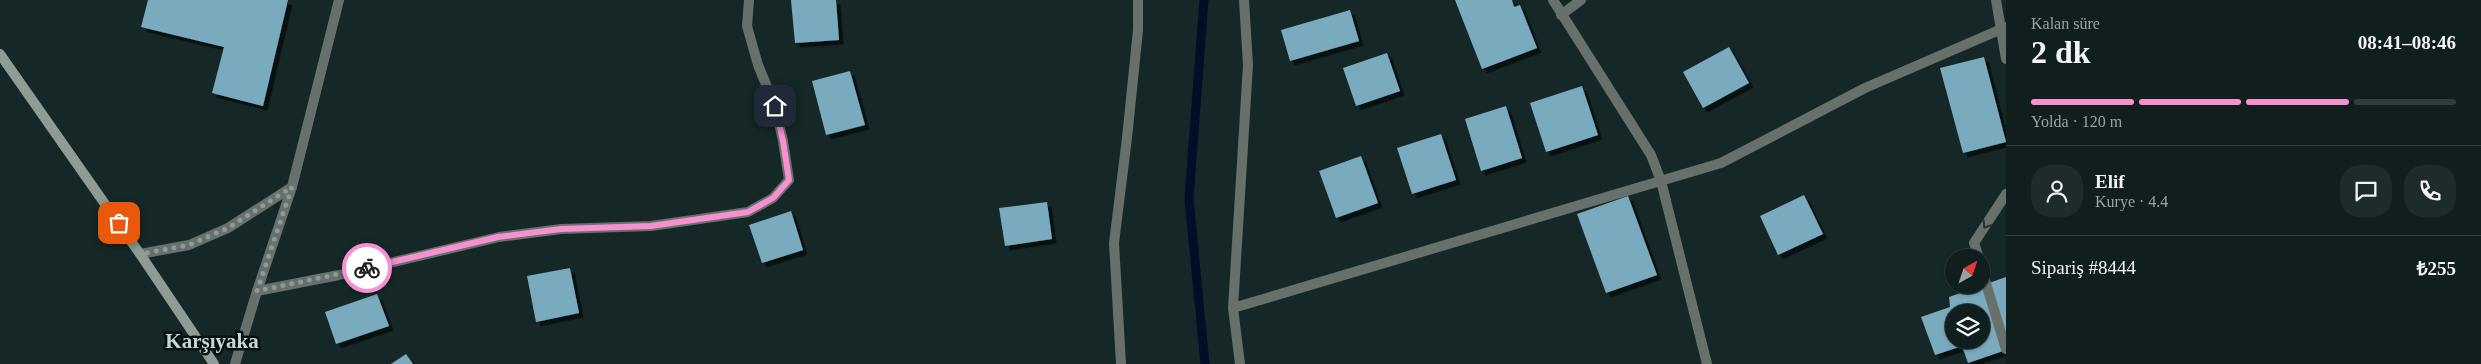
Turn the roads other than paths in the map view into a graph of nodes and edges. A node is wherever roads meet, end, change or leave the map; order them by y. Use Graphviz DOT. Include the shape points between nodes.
graph roads {
  1 [pos="339,0"];
  2 [pos="749,0"];
  3 [pos="1138,0"];
  4 [pos="1244,0"];
  5 [pos="1553,0"];
  6 [pos="1581,0"];
  7 [pos="1996,0"];
  8 [pos="1562,15"];
  9 [pos="2003,28"];
  10 [pos="0,54"];
  11 [pos="2006,59"];
  12 [pos="1661,181"];
  13 [pos="292,187"];
  14 [pos="2006,194"];
  15 [pos="1976,249"];
  16 [pos="140,254"];
  17 [pos="257,291"];
  18 [pos="1989,294"];
  19 [pos="1233,308"];
  20 [pos="2006,349"];
  21 [pos="214,364"];
  22 [pos="235,364"];
  23 [pos="1120,364"];
  24 [pos="1240,364"];
  25 [pos="1707,364"];
  1 -- 13 [label="street"];
  2 -- 17 [label="street" via="747,26 758,65 775,106 789,180 773,198 748,212 651,226 561,229 498,237"];
  3 -- 23 [label="street" via="1138,30 1114,243"];
  4 -- 19 [label="street" via="1248,65"];
  5 -- 8 [label="street"];
  6 -- 8 [label="street"];
  7 -- 9 [label="street"];
  8 -- 12 [label="street" via="1651,155"];
  9 -- 11 [label="street"];
  9 -- 12 [label="street" via="1865,88 1721,163"];
  10 -- 16 [label="street"];
  12 -- 19 [label="street"];
  12 -- 25 [label="street"];
  13 -- 16 [label="street" via="228,228 189,245"];
  13 -- 17 [label="street"];
  14 -- 15 [label="street, one-way" via="1974,243"];
  16 -- 21 [label="street"];
  17 -- 22 [label="street"];
  18 -- 20 [label="street"];
  19 -- 24 [label="street"];
}
